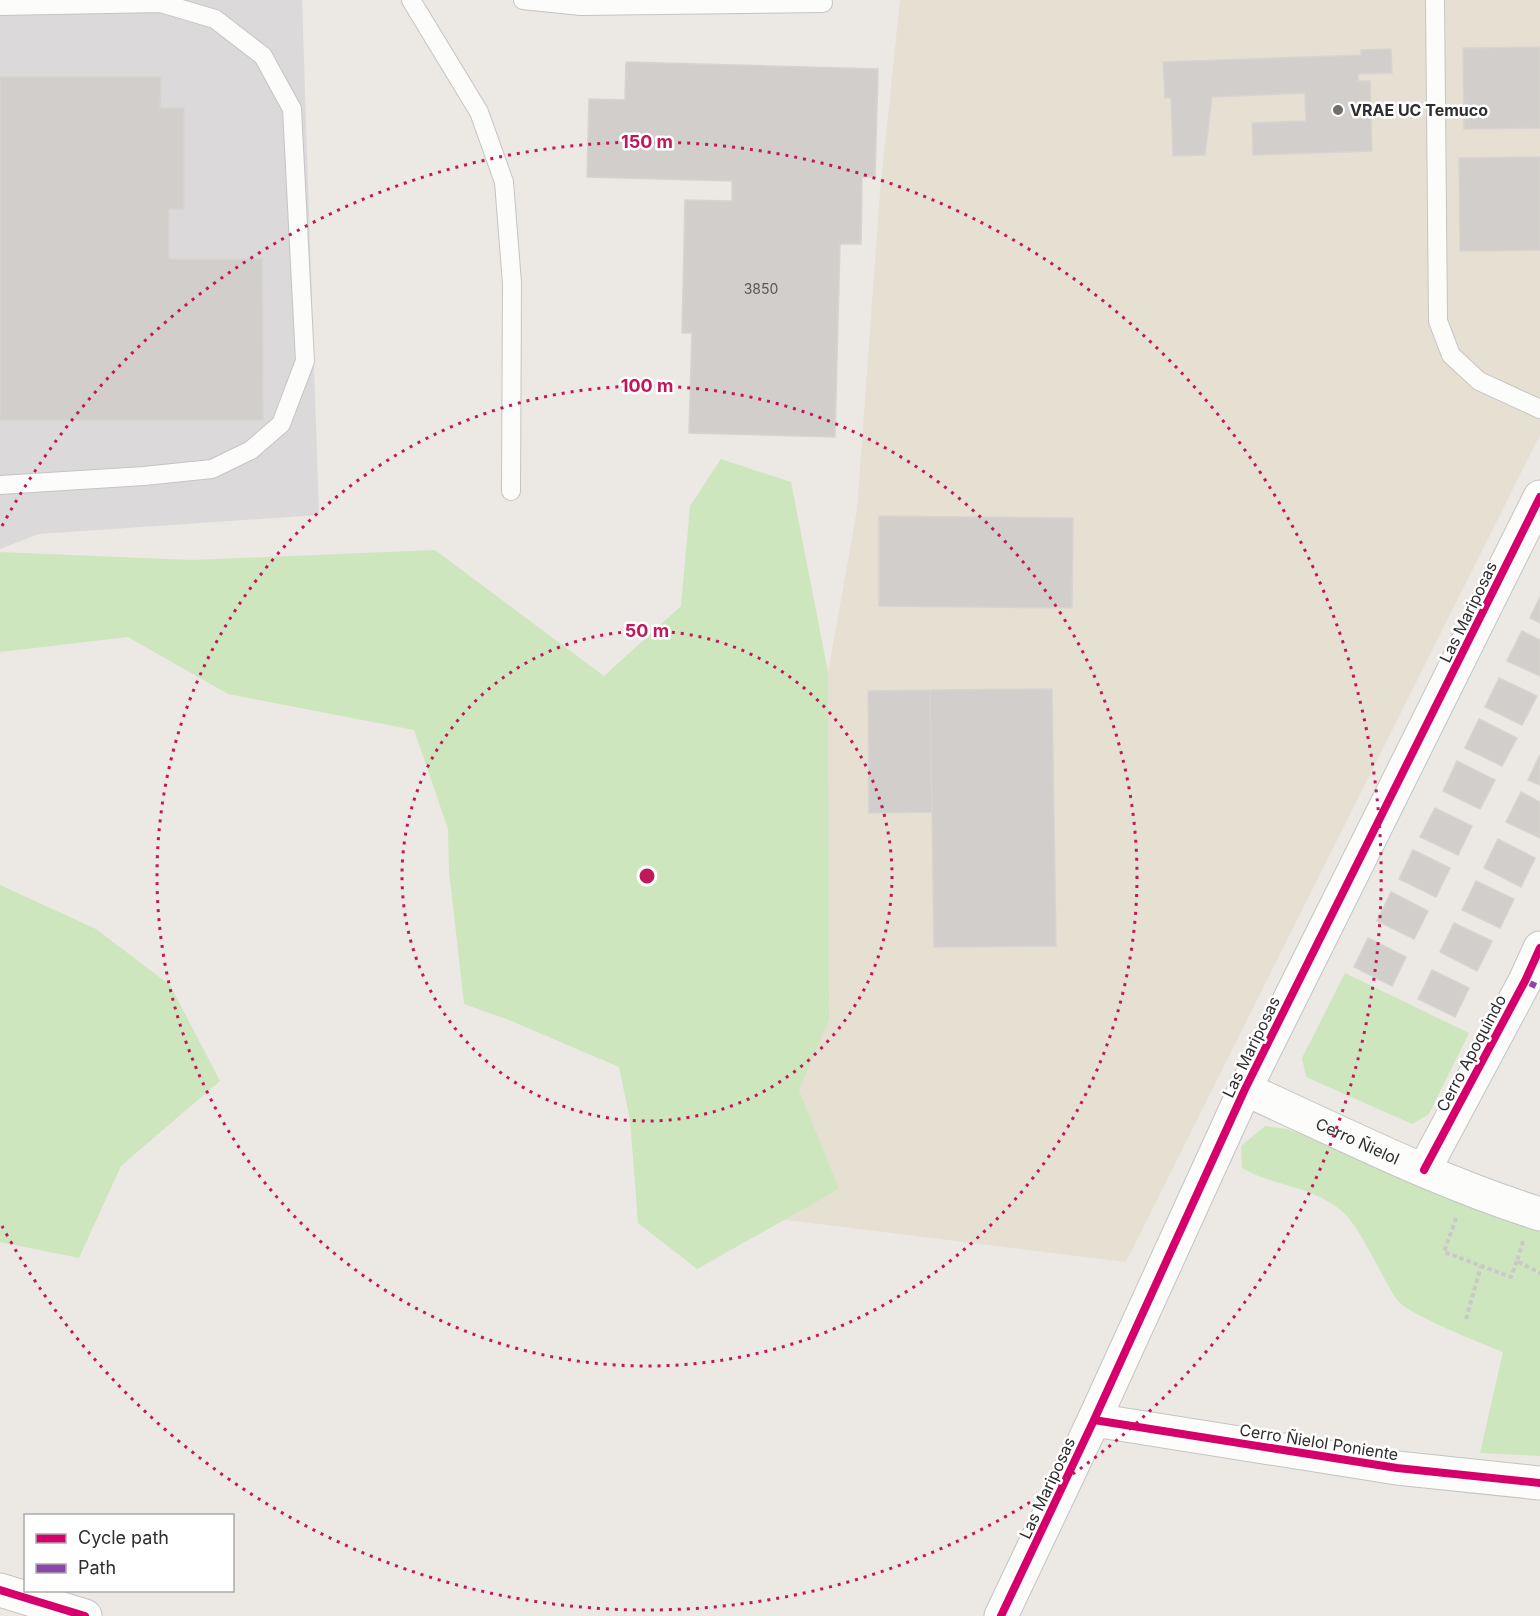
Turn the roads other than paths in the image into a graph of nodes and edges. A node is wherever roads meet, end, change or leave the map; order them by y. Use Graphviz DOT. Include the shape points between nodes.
graph roads {
  1 [pos="411,0"];
  2 [pos="523,0"];
  3 [pos="1435,0"];
  4 [pos="823,3"];
  5 [pos="0,6"];
  6 [pos="1540,409"];
  7 [pos="0,485"];
  8 [pos="510,491"];
  9 [pos="1540,497"];
  10 [pos="1540,948"];
  11 [pos="1533,985"];
  12 [pos="1245,1089"];
  13 [pos="1424,1170"];
  14 [pos="1532,1227"];
  15 [pos="1094,1420"];
  16 [pos="1540,1483"];
  17 [pos="0,1590"];
  18 [pos="85,1616"];
  19 [pos="1001,1616"];
  1 -- 8 [label="lane" via="479,112 504,182 512,283"];
  2 -- 4 [label="lane" via="581,6"];
  3 -- 6 [label="lane" via="1438,321 1451,355 1479,381"];
  5 -- 7 [label="lane" via="161,3 214,19 263,56 292,109 305,361 281,424 250,450 212,469"];
  9 -- 12 [label="street, Las Mariposas"];
  10 -- 11 [label="street, Cerro Apoquindo"];
  11 -- 13 [label="street, Cerro Apoquindo"];
  12 -- 13 [label="street, Cerro Ñielol"];
  12 -- 15 [label="street, Las Mariposas"];
  13 -- 14 [label="street, Cerro Ñielol" via="1498,1201"];
  15 -- 16 [label="street, Cerro Ñielol Poniente" via="1397,1468"];
  15 -- 19 [label="street, Las Mariposas"];
  17 -- 18 [label="street"];
}
